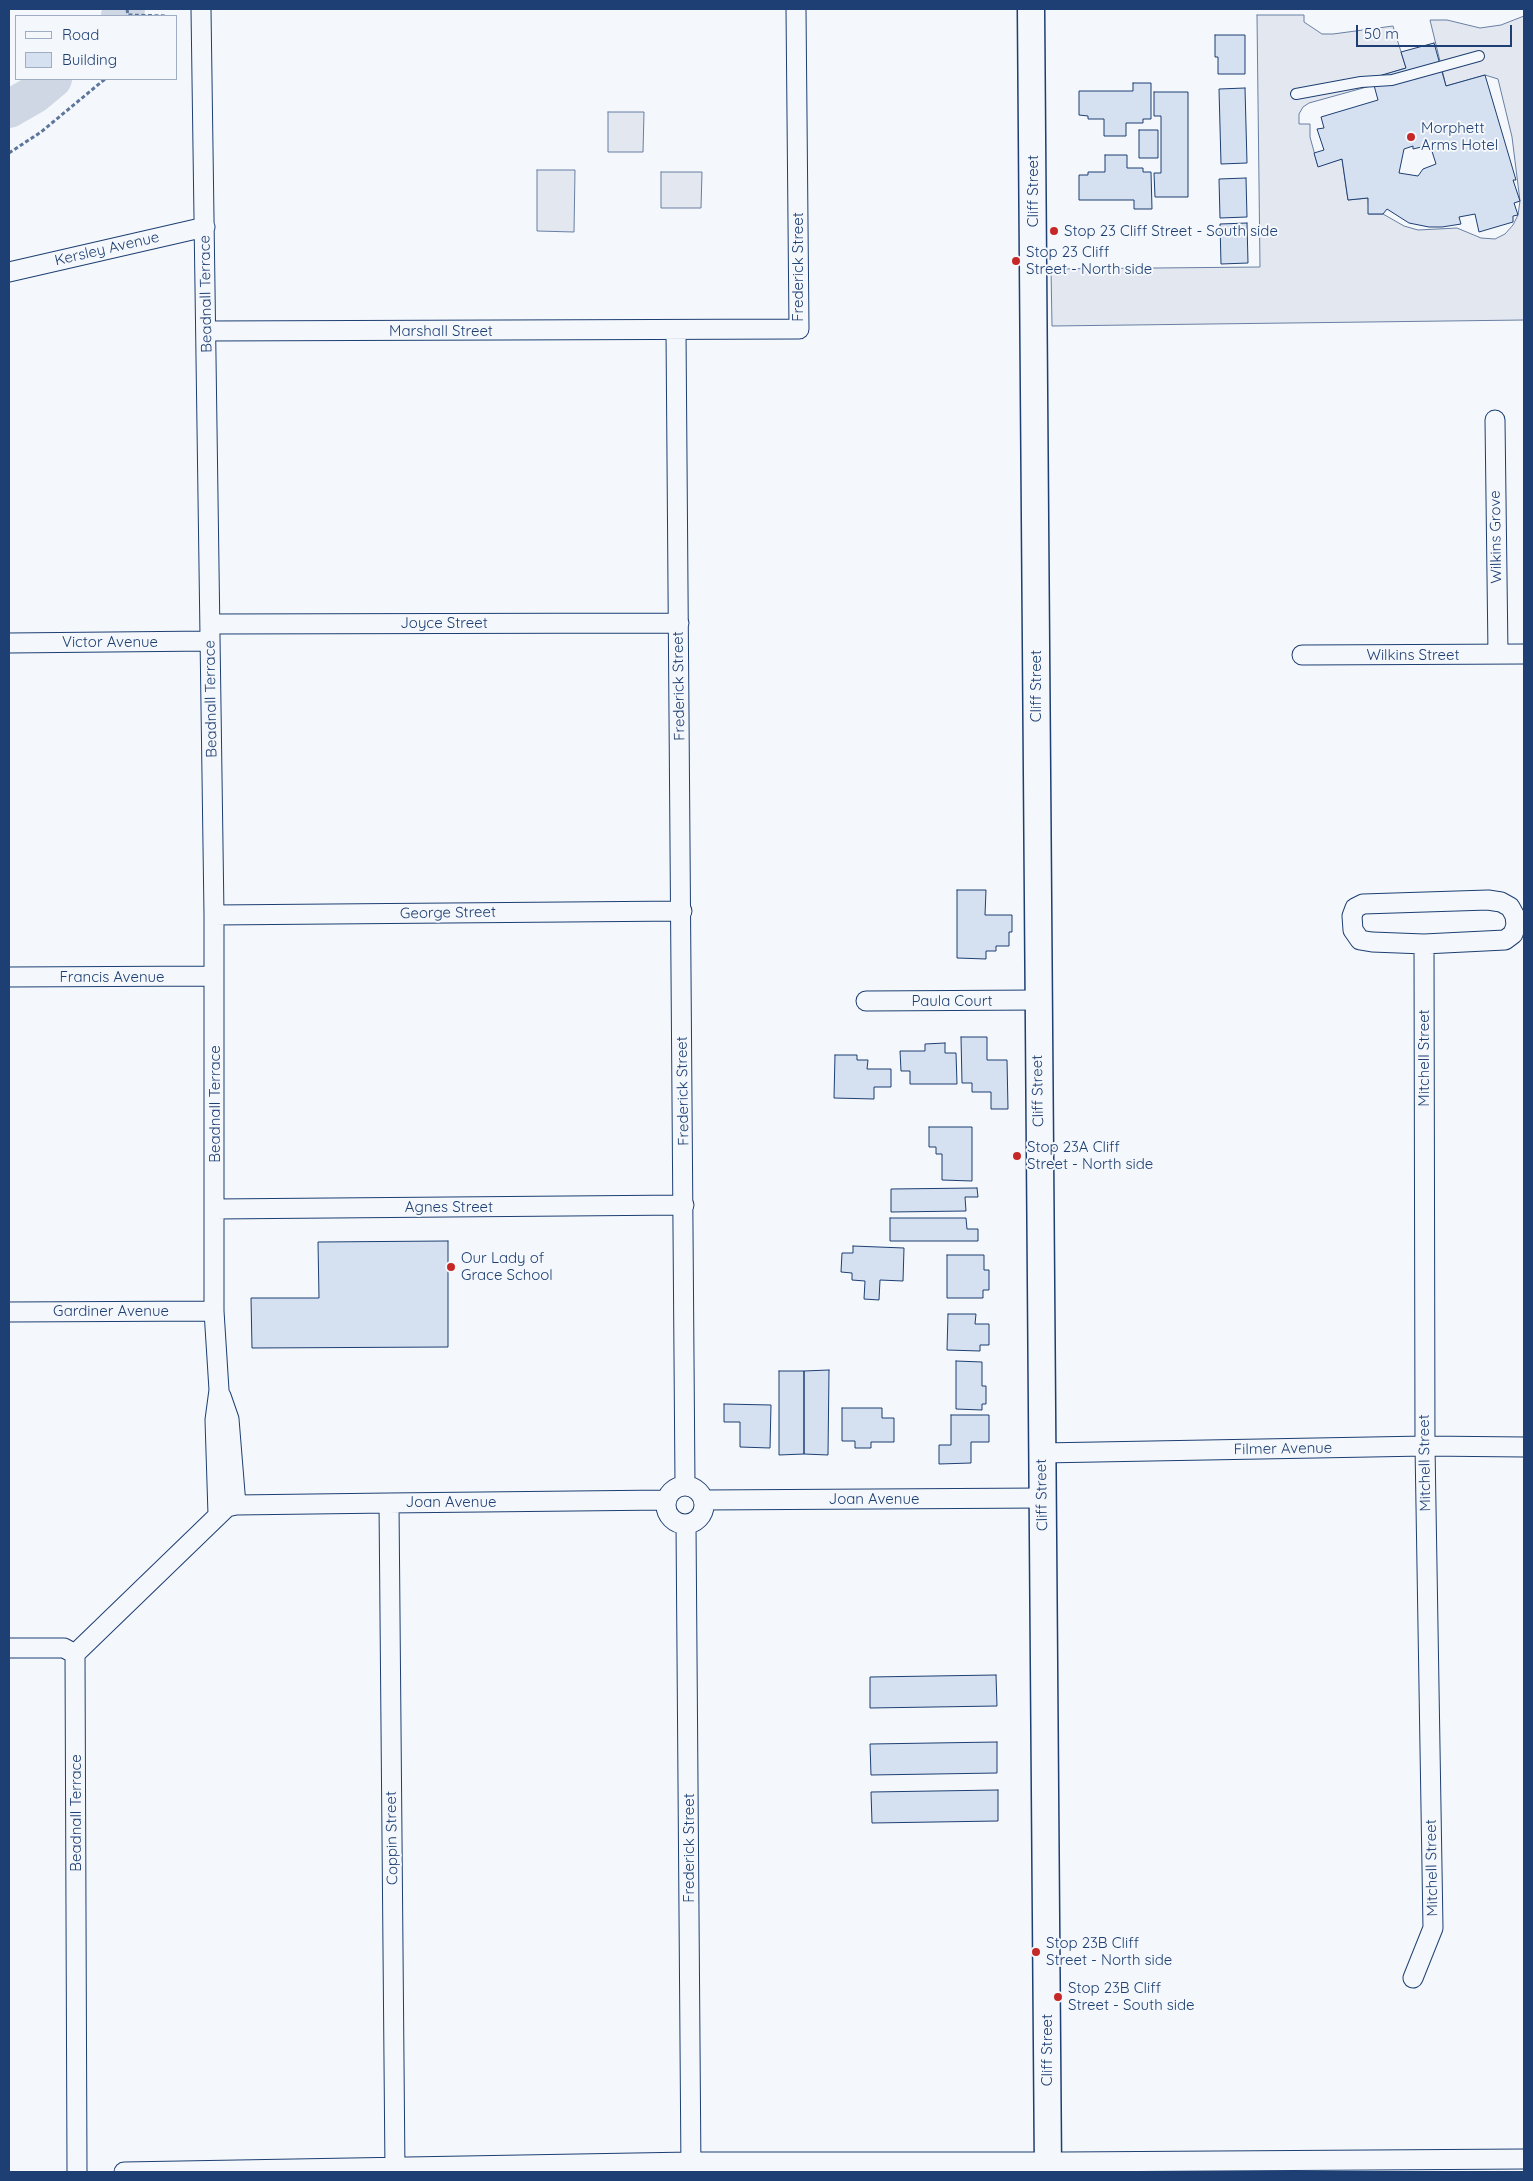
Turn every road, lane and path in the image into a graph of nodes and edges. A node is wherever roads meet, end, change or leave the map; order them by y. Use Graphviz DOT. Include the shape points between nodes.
graph roads {
  1 [pos="127,9"];
  2 [pos="201,9"];
  3 [pos="796,9"];
  4 [pos="1030,9"];
  5 [pos="158,15"];
  6 [pos="1479,56"];
  7 [pos="104,80"];
  8 [pos="1296,94"];
  9 [pos="9,153"];
  10 [pos="205,227"];
  11 [pos="9,272"];
  12 [pos="676,331"];
  13 [pos="206,332"];
  14 [pos="1495,420"];
  15 [pos="679,622"];
  16 [pos="210,633"];
  17 [pos="9,643"];
  18 [pos="1498,654"];
  19 [pos="1524,654"];
  20 [pos="1302,656"];
  21 [pos="682,911"];
  22 [pos="214,916"];
  23 [pos="1424,944"];
  24 [pos="214,976"];
  25 [pos="9,977"];
  26 [pos="1038,1000"];
  27 [pos="866,1001"];
  28 [pos="684,1205"];
  29 [pos="215,1209"];
  30 [pos="214,1311"];
  31 [pos="9,1312"];
  32 [pos="219,1390"];
  33 [pos="1424,1446"];
  34 [pos="1524,1447"];
  35 [pos="1042,1453"];
  36 [pos="685,1485"];
  37 [pos="1043,1498"];
  38 [pos="666,1500"];
  39 [pos="704,1500"];
  40 [pos="389,1503"];
  41 [pos="236,1505"];
  42 [pos="218,1515"];
  43 [pos="686,1524"];
  44 [pos="9,1648"];
  45 [pos="75,1654"];
  46 [pos="1413,1978"];
  47 [pos="1524,2158"];
  48 [pos="1402,2166"];
  49 [pos="691,2167"];
  50 [pos="1047,2167"];
  51 [pos="395,2170"];
  52 [pos="77,2172"];
  53 [pos="124,2172"];
  1 -- 5 [label="path" via="128,15"];
  2 -- 10 [label="street, Beadnall Terrace"];
  3 -- 12 [label="street, Frederick Street" via="799,329"];
  4 -- 26 [label="street, Cliff Street"];
  6 -- 8 [label="lane" via="1392,80"];
  7 -- 9 [label="path" via="41,132"];
  10 -- 11 [label="street, Kersley Avenue"];
  10 -- 13 [label="street, Beadnall Terrace"];
  12 -- 13 [label="street, Marshall Street"];
  12 -- 15 [label="street, Frederick Street"];
  13 -- 16 [label="street, Beadnall Terrace"];
  14 -- 18 [label="street, Wilkins Grove"];
  15 -- 16 [label="street, Joyce Street"];
  15 -- 21 [label="street, Frederick Street"];
  16 -- 17 [label="street, Victor Avenue"];
  16 -- 22 [label="street, Beadnall Terrace"];
  18 -- 19 [label="street, Wilkins Street"];
  18 -- 20 [label="street, Wilkins Street"];
  21 -- 22 [label="street, George Street"];
  21 -- 28 [label="street, Frederick Street"];
  22 -- 24 [label="street, Beadnall Terrace"];
  23 -- 23 [label="street" via="1360,940 1353,930 1355,908 1372,902 1488,900 1510,907 1515,916 1513,934 1505,940"];
  23 -- 33 [label="street, Mitchell Street"];
  24 -- 25 [label="street, Francis Avenue"];
  24 -- 29 [label="street, Beadnall Terrace"];
  26 -- 27 [label="street, Paula Court"];
  26 -- 35 [label="street, Cliff Street"];
  28 -- 29 [label="street, Agnes Street"];
  28 -- 36 [label="street, Frederick Street"];
  29 -- 30 [label="street, Beadnall Terrace"];
  30 -- 31 [label="street, Gardiner Avenue"];
  30 -- 32 [label="street, Beadnall Terrace"];
  32 -- 41 [label="street, Beadnall Terrace" via="229,1419"];
  32 -- 42 [label="street, Beadnall Terrace" via="215,1420"];
  33 -- 34 [label="street, Filmer Avenue"];
  33 -- 35 [label="street, Filmer Avenue"];
  33 -- 46 [label="street, Mitchell Street" via="1433,1928"];
  35 -- 37 [label="street, Cliff Street"];
  36 -- 38 [label="street" via="673,1490"];
  36 -- 39 [label="street" via="697,1490"];
  37 -- 39 [label="street, Joan Avenue"];
  37 -- 50 [label="street, Cliff Street"];
  38 -- 40 [label="street, Joan Avenue"];
  38 -- 43 [label="street" via="666,1508 673,1520"];
  39 -- 43 [label="street" via="702,1514"];
  40 -- 41 [label="street, Joan Avenue"];
  40 -- 51 [label="street, Coppin Street"];
  41 -- 42 [label="street" via="227,1507"];
  42 -- 45 [label="street"];
  43 -- 49 [label="street, Frederick Street"];
  44 -- 45 [label="street" via="64,1648"];
  45 -- 52 [label="street, Beadnall Terrace"];
  47 -- 48 [label="street"];
  48 -- 50 [label="street"];
  49 -- 50 [label="street"];
  49 -- 51 [label="street"];
  51 -- 53 [label="street"];
}
